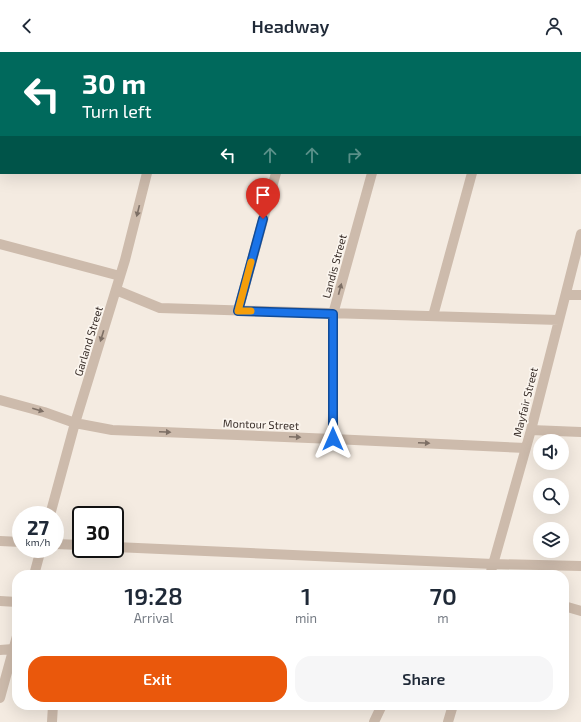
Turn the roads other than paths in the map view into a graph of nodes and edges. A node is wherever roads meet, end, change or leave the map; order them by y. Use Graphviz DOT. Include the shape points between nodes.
graph roads {
  1 [pos="147,174"];
  2 [pos="276,174"];
  3 [pos="372,174"];
  4 [pos="472,174"];
  5 [pos="581,234"];
  6 [pos="0,244"];
  7 [pos="120,276"];
  8 [pos="116,290"];
  9 [pos="566,295"];
  10 [pos="581,295"];
  11 [pos="238,311"];
  12 [pos="333,314"];
  13 [pos="433,316"];
  14 [pos="559,320"];
  15 [pos="0,400"];
  16 [pos="76,423"];
  17 [pos="531,430"];
  18 [pos="581,432"];
  19 [pos="333,439"];
  20 [pos="526,448"];
  21 [pos="53,506"];
  22 [pos="0,541"];
  23 [pos="12,542"];
  24 [pos="124,547"];
  25 [pos="39,558"];
  26 [pos="493,564"];
  27 [pos="581,566"];
  28 [pos="35,570"];
  29 [pos="491,570"];
  30 [pos="0,601"];
  31 [pos="12,602"];
  32 [pos="569,607"];
  33 [pos="581,611"];
  34 [pos="12,649"];
  35 [pos="0,650"];
  36 [pos="12,656"];
  37 [pos="0,698"];
  38 [pos="53,710"];
  39 [pos="380,710"];
  40 [pos="452,710"];
  41 [pos="52,722"];
  42 [pos="374,722"];
  43 [pos="448,722"];
  1 -- 7 [label="street, Garland Street, one-way"];
  2 -- 11 [label="street"];
  12 -- 3 [label="street, Landis Street, one-way"];
  4 -- 13 [label="street"];
  5 -- 9 [label="street, Mayfair Street"];
  6 -- 7 [label="street"];
  7 -- 8 [label="street, Garland Street"];
  8 -- 11 [label="street" via="160,308"];
  8 -- 16 [label="street, Garland Street, one-way"];
  9 -- 10 [label="street"];
  9 -- 14 [label="street, Mayfair Street"];
  11 -- 12 [label="street"];
  12 -- 13 [label="street"];
  12 -- 19 [label="street, Landis Street"];
  13 -- 14 [label="street"];
  14 -- 17 [label="street, Mayfair Street"];
  15 -- 16 [label="street, Montour Street, one-way"];
  16 -- 19 [label="street, Montour Street, one-way" via="112,430"];
  16 -- 21 [label="street, Garland Street"];
  17 -- 18 [label="street"];
  17 -- 20 [label="street, Mayfair Street"];
  19 -- 20 [label="street, Montour Street, one-way"];
  20 -- 26 [label="street, Mayfair Street"];
  22 -- 23 [label="street"];
  24 -- 26 [label="street"];
  25 -- 28 [label="street"];
  26 -- 27 [label="street"];
  26 -- 29 [label="street, Mayfair Street"];
  30 -- 31 [label="street"];
  32 -- 33 [label="street"];
  34 -- 35 [label="street"];
  36 -- 37 [label="street"];
  38 -- 41 [label="street"];
  39 -- 42 [label="street"];
  40 -- 43 [label="street"];
}
